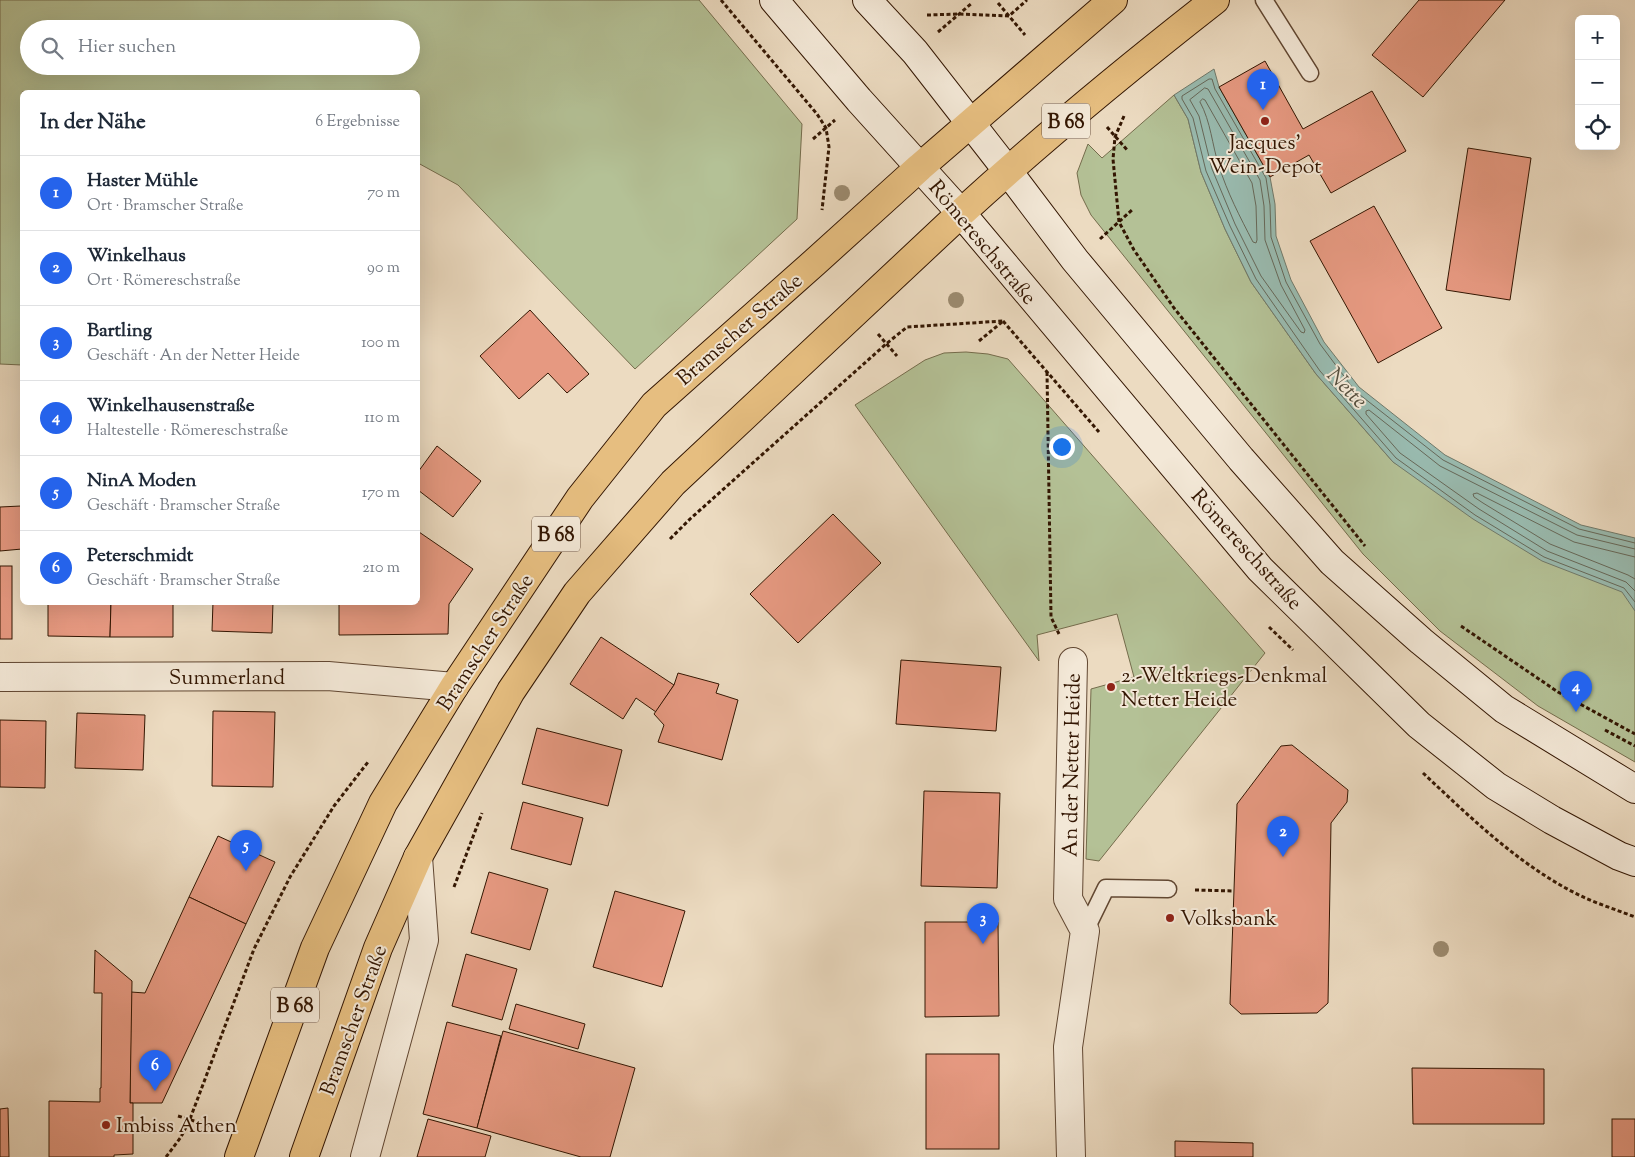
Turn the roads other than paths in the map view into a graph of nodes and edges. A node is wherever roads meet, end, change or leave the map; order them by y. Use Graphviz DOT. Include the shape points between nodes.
graph roads {
  1 [pos="774,0"];
  2 [pos="867,0"];
  3 [pos="1113,0"];
  4 [pos="1215,0"];
  5 [pos="1264,0"];
  6 [pos="1310,73"];
  7 [pos="970,123"];
  8 [pos="920,167"];
  9 [pos="1007,170"];
  10 [pos="961,212"];
  11 [pos="1073,662"];
  12 [pos="0,677"];
  13 [pos="454,687"];
  14 [pos="1635,789"];
  15 [pos="418,857"];
  16 [pos="1635,862"];
  17 [pos="1168,889"];
  18 [pos="1085,931"];
  19 [pos="243,1147"];
  20 [pos="304,1157"];
  21 [pos="365,1157"];
  22 [pos="1071,1157"];
  1 -- 8 [label="main road, Römereschstraße"];
  2 -- 7 [label="main road" via="915,52"];
  3 -- 7 [label="main road, Bramscher Straße / B 68"];
  4 -- 9 [label="main road, Bramscher Straße / B 68" via="1124,71"];
  5 -- 6 [label="lane"];
  7 -- 8 [label="main road, Bramscher Straße / B 68"];
  7 -- 9 [label="main road"];
  8 -- 10 [label="main road, Römereschstraße"];
  8 -- 13 [label="main road, Bramscher Straße / B 68" via="654,405 580,498"];
  9 -- 10 [label="main road, Bramscher Straße / B 68"];
  9 -- 14 [label="main road" via="1075,260 1241,459 1332,562 1421,641 1504,708"];
  10 -- 15 [label="main road, Bramscher Straße / B 68" via="673,483 577,593 511,692"];
  10 -- 16 [label="main road, Römereschstraße" via="1260,569 1419,725 1496,786 1552,820"];
  11 -- 18 [label="main road, An der Netter Heide" via="1068,899"];
  12 -- 13 [label="main road, Summerland" via="328,676"];
  13 -- 19 [label="main road, Bramscher Straße / B 68" via="382,803 315,948"];
  15 -- 20 [label="main road, Bramscher Straße / B 68" via="378,948"];
  15 -- 21 [label="main road, Bramscher Straße" via="424,940"];
  17 -- 18 [label="lane" via="1106,888"];
  18 -- 22 [label="main road" via="1068,1047"];
}
